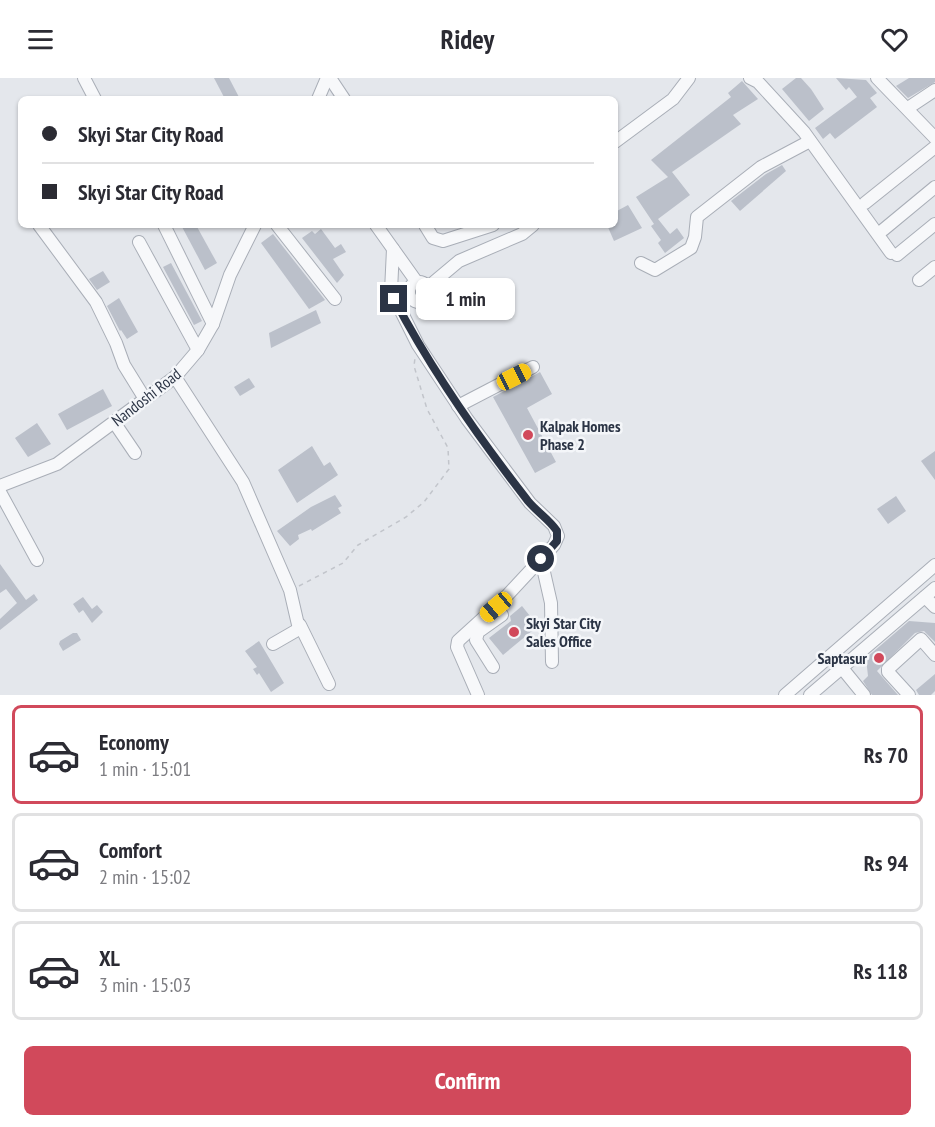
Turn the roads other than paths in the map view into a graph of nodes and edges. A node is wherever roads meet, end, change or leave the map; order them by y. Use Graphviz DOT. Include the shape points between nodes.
graph roads {
  1 [pos="84,78"];
  2 [pos="329,78"];
  3 [pos="689,78"];
  4 [pos="750,78"];
  5 [pos="877,78"];
  6 [pos="935,90"];
  7 [pos="93,96"];
  8 [pos="320,96"];
  9 [pos="342,96"];
  10 [pos="908,108"];
  11 [pos="935,138"];
  12 [pos="618,140"];
  13 [pos="810,141"];
  14 [pos="935,147"];
  15 [pos="935,187"];
  16 [pos="865,203"];
  17 [pos="935,224"];
  18 [pos="41,228"];
  19 [pos="165,228"];
  20 [pos="279,228"];
  21 [pos="378,228"];
  22 [pos="427,228"];
  23 [pos="484,228"];
  24 [pos="529,228"];
  25 [pos="253,230"];
  26 [pos="884,230"];
  27 [pos="139,242"];
  28 [pos="393,249"];
  29 [pos="641,263"];
  30 [pos="935,267"];
  31 [pos="919,280"];
  32 [pos="416,281"];
  33 [pos="428,287"];
  34 [pos="409,294"];
  35 [pos="335,299"];
  36 [pos="394,299"];
  37 [pos="213,324"];
  38 [pos="198,350"];
  39 [pos="533,367"];
  40 [pos="175,377"];
  41 [pos="145,399"];
  42 [pos="458,406"];
  43 [pos="114,422"];
  44 [pos="135,453"];
  45 [pos="0,486"];
  46 [pos="0,492"];
  47 [pos="541,559"];
  48 [pos="37,560"];
  49 [pos="935,565"];
  50 [pos="921,577"];
  51 [pos="931,592"];
  52 [pos="496,607"];
  53 [pos="935,607"];
  54 [pos="300,625"];
  55 [pos="273,644"];
  56 [pos="935,655"];
  57 [pos="552,662"];
  58 [pos="493,667"];
  59 [pos="842,668"];
  60 [pos="329,684"];
  61 [pos="478,695"];
  62 [pos="785,695"];
  63 [pos="811,695"];
  64 [pos="864,695"];
  65 [pos="909,695"];
  1 -- 7 [label="street"];
  2 -- 8 [label="street"];
  2 -- 9 [label="street"];
  3 -- 12 [label="street" via="673,99"];
  4 -- 13 [label="street" via="758,82"];
  5 -- 10 [label="street"];
  6 -- 10 [label="street"];
  10 -- 11 [label="street"];
  13 -- 17 [label="street" via="894,254"];
  13 -- 29 [label="street" via="761,167 697,218 691,248 655,270"];
  14 -- 16 [label="street"];
  15 -- 26 [label="street"];
  18 -- 41 [label="street" via="96,302 124,366"];
  19 -- 37 [label="street"];
  20 -- 35 [label="street"];
  21 -- 28 [label="street"];
  22 -- 23 [label="street" via="433,238 443,241"];
  24 -- 33 [label="street" via="459,261"];
  25 -- 37 [label="street, Nandoshi Road" via="230,275"];
  27 -- 38 [label="street"];
  28 -- 32 [label="street"];
  28 -- 36 [label="street"];
  30 -- 31 [label="street"];
  32 -- 33 [label="street"];
  32 -- 34 [label="street"];
  33 -- 34 [label="street" via="428,297 422,302 416,302"];
  34 -- 36 [label="street"];
  36 -- 42 [label="street"];
  37 -- 38 [label="street, Nandoshi Road"];
  38 -- 40 [label="street, Nandoshi Road"];
  39 -- 42 [label="street"];
  40 -- 41 [label="street, Nandoshi Road"];
  40 -- 54 [label="street" via="243,482 290,590"];
  41 -- 43 [label="street, Nandoshi Road"];
  42 -- 47 [label="street" via="530,503 557,531 557,541"];
  43 -- 44 [label="street"];
  43 -- 45 [label="street, Nandoshi Road" via="57,464"];
  46 -- 48 [label="street"];
  47 -- 52 [label="street"];
  47 -- 57 [label="street" via="551,603"];
  49 -- 50 [label="street"];
  50 -- 51 [label="street"];
  50 -- 62 [label="street"];
  51 -- 53 [label="street"];
  51 -- 59 [label="street"];
  52 -- 58 [label="street" via="502,615 478,632 476,640"];
  52 -- 61 [label="street" via="458,641 457,647"];
  54 -- 55 [label="street" via="296,632"];
  54 -- 60 [label="street"];
  56 -- 65 [label="street" via="921,639 888,669"];
  59 -- 63 [label="street"];
  59 -- 64 [label="street"];
}
